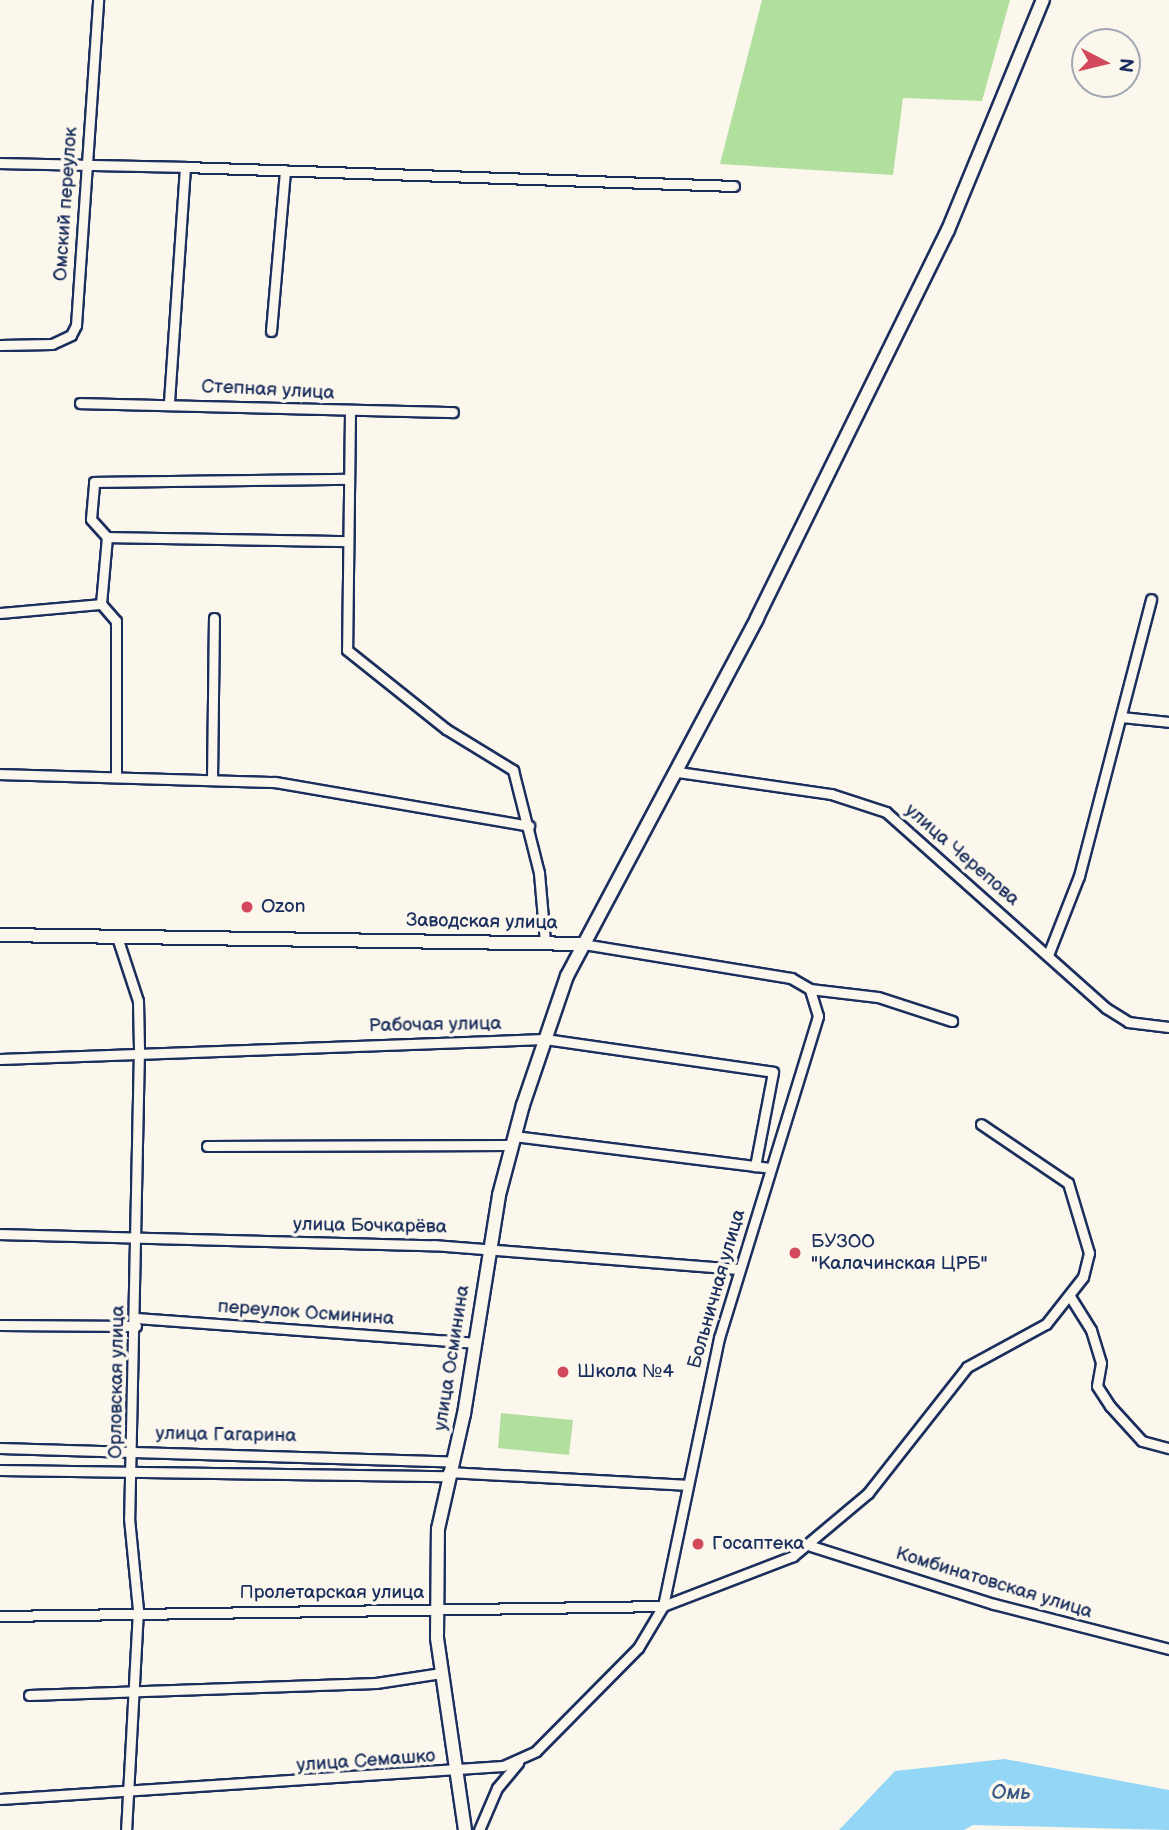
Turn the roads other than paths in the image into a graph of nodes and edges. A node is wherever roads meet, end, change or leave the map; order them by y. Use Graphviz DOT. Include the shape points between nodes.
graph roads {
  1 [pos="98,0"];
  2 [pos="1043,0"];
  3 [pos="0,163"];
  4 [pos="86,164"];
  5 [pos="185,167"];
  6 [pos="285,171"];
  7 [pos="734,186"];
  8 [pos="271,331"];
  9 [pos="0,345"];
  10 [pos="169,402"];
  11 [pos="80,403"];
  12 [pos="350,412"];
  13 [pos="453,412"];
  14 [pos="348,479"];
  15 [pos="107,537"];
  16 [pos="347,541"];
  17 [pos="1151,599"];
  18 [pos="101,604"];
  19 [pos="0,613"];
  20 [pos="214,618"];
  21 [pos="1121,717"];
  22 [pos="1169,722"];
  23 [pos="678,772"];
  24 [pos="0,774"];
  25 [pos="116,776"];
  26 [pos="212,780"];
  27 [pos="528,825"];
  28 [pos="0,936"];
  29 [pos="117,937"];
  30 [pos="545,942"];
  31 [pos="584,944"];
  32 [pos="1048,955"];
  33 [pos="810,989"];
  34 [pos="952,1021"];
  35 [pos="1169,1027"];
  36 [pos="545,1040"];
  37 [pos="139,1049"];
  38 [pos="0,1059"];
  39 [pos="981,1124"];
  40 [pos="512,1140"];
  41 [pos="207,1146"];
  42 [pos="755,1166"];
  43 [pos="770,1168"];
  44 [pos="0,1234"];
  45 [pos="137,1238"];
  46 [pos="488,1251"];
  47 [pos="737,1269"];
  48 [pos="1071,1298"];
  49 [pos="136,1322"];
  50 [pos="0,1325"];
  51 [pos="474,1343"];
  52 [pos="0,1448"];
  53 [pos="1169,1448"];
  54 [pos="133,1450"];
  55 [pos="449,1469"];
  56 [pos="0,1470"];
  57 [pos="132,1471"];
  58 [pos="685,1485"];
  59 [pos="811,1546"];
  60 [pos="663,1606"];
  61 [pos="138,1609"];
  62 [pos="435,1611"];
  63 [pos="0,1616"];
  64 [pos="1169,1649"];
  65 [pos="441,1673"];
  66 [pos="134,1693"];
  67 [pos="29,1695"];
  68 [pos="519,1762"];
  69 [pos="458,1772"];
  70 [pos="127,1794"];
  71 [pos="0,1799"];
  72 [pos="126,1830"];
  73 [pos="465,1830"];
  74 [pos="479,1830"];
  1 -- 4 [label="street, Омский переулок"];
  2 -- 23 [label="street, улица Осминина" via="948,230"];
  3 -- 4 [label="street"];
  4 -- 5 [label="street"];
  4 -- 9 [label="street, Омский переулок" via="71,335 52,344"];
  5 -- 6 [label="street"];
  5 -- 10 [label="street"];
  6 -- 7 [label="street"];
  6 -- 8 [label="street"];
  10 -- 11 [label="street, Степная улица"];
  10 -- 12 [label="street, Степная улица"];
  12 -- 13 [label="street, Степная улица"];
  12 -- 14 [label="street"];
  14 -- 15 [label="street" via="101,479 92,487 91,519"];
  14 -- 16 [label="street"];
  15 -- 16 [label="street"];
  15 -- 18 [label="street"];
  16 -- 27 [label="street" via="347,650 446,729 513,770"];
  17 -- 21 [label="street"];
  18 -- 19 [label="street"];
  18 -- 25 [label="street" via="116,621"];
  20 -- 26 [label="street"];
  21 -- 22 [label="street"];
  21 -- 32 [label="street" via="1079,876"];
  23 -- 31 [label="street, улица Осминина"];
  23 -- 32 [label="street, улица Черепова" via="831,794 886,812"];
  24 -- 25 [label="street"];
  25 -- 26 [label="street"];
  26 -- 27 [label="street" via="308,785 402,808"];
  27 -- 30 [label="street"];
  28 -- 29 [label="street, Заводская улица"];
  29 -- 30 [label="street, Заводская улица"];
  29 -- 37 [label="street, Орловская улица" via="138,1001"];
  30 -- 31 [label="street, Заводская улица"];
  31 -- 33 [label="street, Заводская улица" via="774,973"];
  31 -- 36 [label="street, улица Осминина"];
  32 -- 35 [label="street, улица Черепова" via="1128,1023"];
  33 -- 34 [label="street, Заводская улица" via="878,997"];
  33 -- 43 [label="street, Больничная улица" via="816,1002 814,1033"];
  36 -- 37 [label="street, Рабочая улица"];
  36 -- 40 [label="street, улица Осминина"];
  36 -- 42 [label="street, Рабочая улица" via="773,1072"];
  37 -- 38 [label="street, Рабочая улица"];
  37 -- 45 [label="street, Орловская улица"];
  39 -- 48 [label="street" via="1072,1187 1089,1253"];
  40 -- 41 [label="street"];
  40 -- 42 [label="street"];
  40 -- 46 [label="street, улица Осминина"];
  42 -- 43 [label="street"];
  43 -- 47 [label="street, Больничная улица"];
  44 -- 45 [label="street, улица Бочкарёва"];
  45 -- 46 [label="street, улица Бочкарёва"];
  45 -- 49 [label="street, Орловская улица"];
  46 -- 47 [label="street, улица Бочкарёва"];
  46 -- 51 [label="street, улица Осминина"];
  47 -- 58 [label="street, Больничная улица"];
  48 -- 53 [label="street" via="1091,1330 1101,1363 1097,1386 1110,1406 1142,1441"];
  48 -- 59 [label="street" via="1046,1324 967,1367 907,1449"];
  49 -- 50 [label="street, переулок Осминина"];
  49 -- 51 [label="street, переулок Осминина"];
  49 -- 54 [label="street, Орловская улица"];
  51 -- 55 [label="street, улица Осминина"];
  52 -- 54 [label="street, улица Гагарина"];
  54 -- 55 [label="street, улица Гагарина"];
  54 -- 57 [label="street, Орловская улица"];
  55 -- 57 [label="street, улица Гагарина"];
  55 -- 58 [label="street, улица Гагарина"];
  55 -- 62 [label="street, улица Осминина"];
  56 -- 57 [label="street, улица Гагарина"];
  57 -- 61 [label="street, Орловская улица" via="129,1518"];
  58 -- 60 [label="street, Больничная улица"];
  59 -- 60 [label="street"];
  59 -- 64 [label="street, Комбинатовская улица" via="1008,1608"];
  60 -- 62 [label="street, Пролетарская улица"];
  60 -- 68 [label="street" via="638,1648"];
  61 -- 62 [label="street, Пролетарская улица"];
  61 -- 63 [label="street, Пролетарская улица"];
  61 -- 66 [label="street, Орловская улица"];
  62 -- 65 [label="street, улица Осминина"];
  65 -- 66 [label="street" via="376,1683"];
  65 -- 69 [label="street, улица Осминина"];
  66 -- 67 [label="street"];
  66 -- 70 [label="street, Орловская улица"];
  68 -- 69 [label="street, улица Семашко"];
  68 -- 74 [label="street" via="497,1788"];
  69 -- 70 [label="street, улица Семашко"];
  69 -- 73 [label="street, улица Осминина"];
  70 -- 71 [label="street, улица Семашко"];
  70 -- 72 [label="street, Орловская улица"];
}
